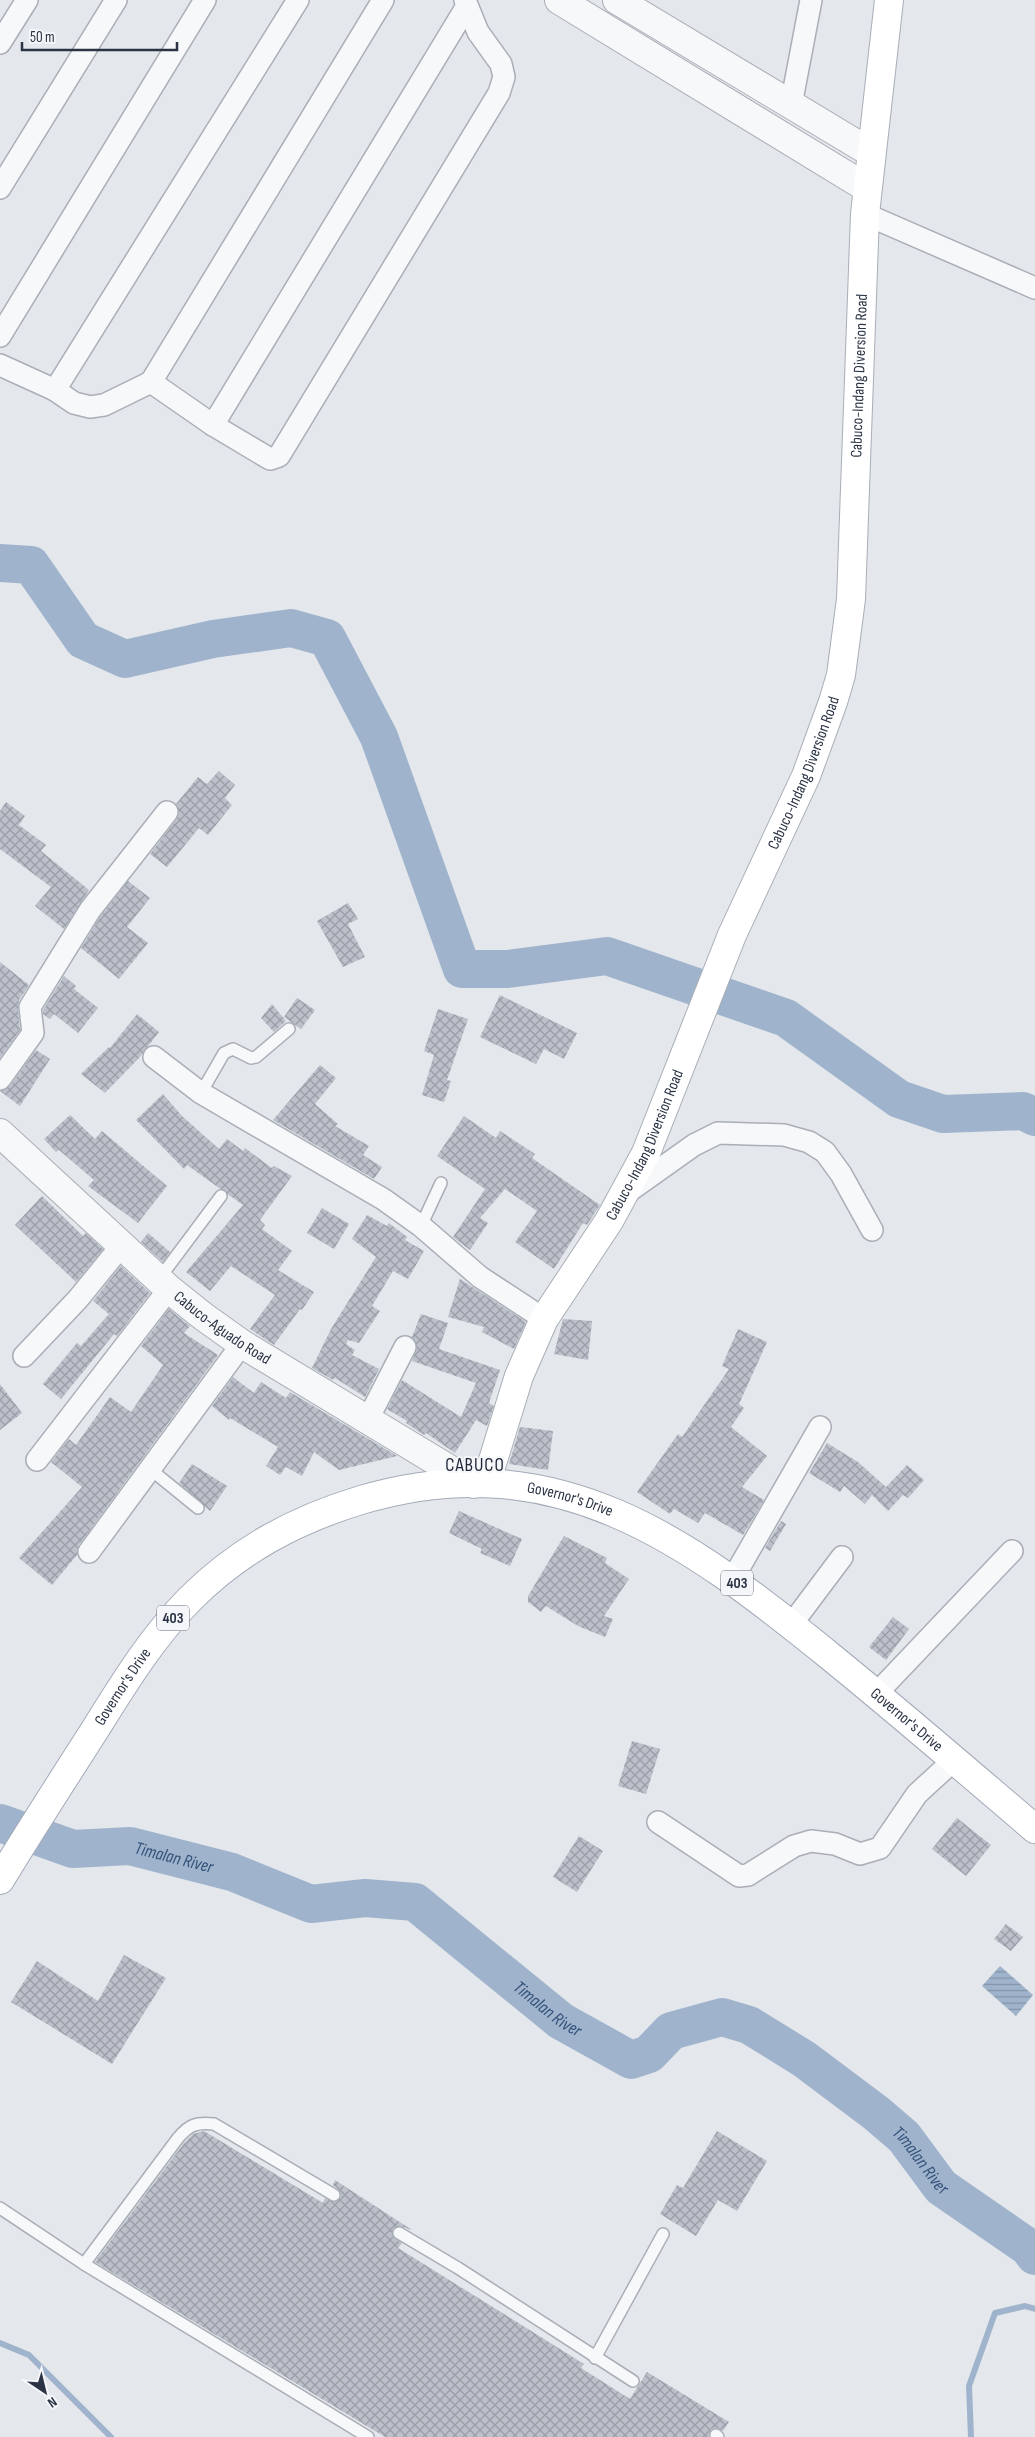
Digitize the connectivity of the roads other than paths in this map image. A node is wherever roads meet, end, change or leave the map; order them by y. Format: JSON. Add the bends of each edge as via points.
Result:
{"nodes":[{"id":1,"x":27,"y":0,"type":"edge"},
{"id":2,"x":116,"y":0,"type":"edge"},
{"id":3,"x":206,"y":0,"type":"edge"},
{"id":4,"x":298,"y":0,"type":"edge"},
{"id":5,"x":383,"y":0,"type":"edge"},
{"id":6,"x":559,"y":0,"type":"edge"},
{"id":7,"x":617,"y":0,"type":"edge"},
{"id":8,"x":889,"y":0,"type":"edge"},
{"id":9,"x":806,"y":2,"type":"edge"},
{"id":10,"x":466,"y":3,"type":"edge"},
{"id":11,"x":0,"y":43,"type":"edge"},
{"id":12,"x":791,"y":105,"type":"junction"},
{"id":13,"x":870,"y":152,"type":"junction"},
{"id":14,"x":0,"y":188,"type":"edge"},
{"id":15,"x":866,"y":201,"type":"junction"},
{"id":16,"x":1035,"y":288,"type":"edge"},
{"id":17,"x":0,"y":336,"type":"edge"},
{"id":18,"x":0,"y":365,"type":"edge"},
{"id":19,"x":151,"y":382,"type":"junction"},
{"id":20,"x":55,"y":390,"type":"junction"},
{"id":21,"x":213,"y":425,"type":"junction"},
{"id":22,"x":167,"y":812,"type":"dead end"},
{"id":23,"x":289,"y":1028,"type":"dead end"},
{"id":24,"x":154,"y":1057,"type":"dead end"},
{"id":25,"x":0,"y":1079,"type":"edge"},
{"id":26,"x":201,"y":1093,"type":"junction"},
{"id":27,"x":3,"y":1142,"type":"edge"},
{"id":28,"x":442,"y":1183,"type":"dead end"},
{"id":29,"x":625,"y":1194,"type":"junction"},
{"id":30,"x":221,"y":1196,"type":"dead end"},
{"id":31,"x":421,"y":1226,"type":"junction"},
{"id":32,"x":872,"y":1230,"type":"dead end"},
{"id":33,"x":122,"y":1245,"type":"junction"},
{"id":34,"x":164,"y":1284,"type":"junction"},
{"id":35,"x":544,"y":1319,"type":"junction"},
{"id":36,"x":242,"y":1344,"type":"junction"},
{"id":37,"x":405,"y":1346,"type":"dead end"},
{"id":38,"x":24,"y":1356,"type":"dead end"},
{"id":39,"x":367,"y":1421,"type":"junction"},
{"id":40,"x":820,"y":1427,"type":"dead end"},
{"id":41,"x":37,"y":1460,"type":"dead end"},
{"id":42,"x":150,"y":1469,"type":"junction"},
{"id":43,"x":480,"y":1484,"type":"junction"},
{"id":44,"x":198,"y":1508,"type":"dead end"},
{"id":45,"x":1012,"y":1551,"type":"dead end"},
{"id":46,"x":89,"y":1552,"type":"dead end"},
{"id":47,"x":842,"y":1557,"type":"dead end"},
{"id":48,"x":732,"y":1580,"type":"junction"},
{"id":49,"x":791,"y":1624,"type":"junction"},
{"id":50,"x":876,"y":1694,"type":"junction"},
{"id":51,"x":954,"y":1760,"type":"junction"},
{"id":52,"x":658,"y":1822,"type":"dead end"},
{"id":53,"x":1035,"y":1828,"type":"edge"},
{"id":54,"x":0,"y":1880,"type":"edge"},
{"id":55,"x":334,"y":2195,"type":"dead end"},
{"id":56,"x":0,"y":2208,"type":"edge"},
{"id":57,"x":399,"y":2233,"type":"dead end"},
{"id":58,"x":663,"y":2234,"type":"dead end"},
{"id":59,"x":84,"y":2264,"type":"junction"},
{"id":60,"x":595,"y":2358,"type":"junction"},
{"id":61,"x":633,"y":2381,"type":"dead end"},
{"id":62,"x":368,"y":2437,"type":"edge"}],
"edges":[{"from":1,"to":11,"type":"street"},
{"from":2,"to":14,"type":"street"},
{"from":3,"to":17,"type":"street"},
{"from":4,"to":20,"type":"street"},
{"from":5,"to":19,"type":"street"},
{"from":6,"to":15,"type":"street"},
{"from":7,"to":12,"type":"street"},
{"from":8,"to":13,"type":"main road","name":"Cabuco-Indang Diversion Road"},
{"from":9,"to":12,"type":"street"},
{"from":10,"to":21,"type":"street"},
{"from":10,"to":21,"type":"street","via":[[478,32],[501,64],[504,77],[499,93],[279,456],[270,459]]},
{"from":12,"to":13,"type":"street"},
{"from":13,"to":15,"type":"main road","name":"Cabuco-Indang Diversion Road"},
{"from":15,"to":16,"type":"street"},
{"from":15,"to":29,"type":"main road","name":"Cabuco-Indang Diversion Road","via":[[853,568],[845,653],[833,702],[806,776],[732,935],[659,1122]]},
{"from":18,"to":20,"type":"street"},
{"from":19,"to":20,"type":"street","via":[[104,405],[90,407],[74,403]]},
{"from":19,"to":21,"type":"street"},
{"from":22,"to":25,"type":"street","via":[[90,910],[30,1007],[33,1033]]},
{"from":23,"to":26,"type":"lane","via":[[256,1057],[251,1058],[233,1049],[224,1053]]},
{"from":24,"to":26,"type":"street"},
{"from":26,"to":31,"type":"street","via":[[383,1199]]},
{"from":27,"to":33,"type":"street","name":"Cabuco-Aguado Road"},
{"from":28,"to":31,"type":"lane"},
{"from":29,"to":32,"type":"street","via":[[694,1145],[718,1133],[784,1135],[809,1142],[825,1152]]},
{"from":29,"to":35,"type":"main road","name":"Cabuco-Indang Diversion Road"},
{"from":30,"to":34,"type":"lane"},
{"from":31,"to":35,"type":"street","via":[[480,1277]]},
{"from":33,"to":34,"type":"street","name":"Cabuco-Aguado Road"},
{"from":33,"to":38,"type":"street","via":[[78,1299]]},
{"from":34,"to":36,"type":"street","name":"Cabuco-Aguado Road"},
{"from":34,"to":41,"type":"street"},
{"from":35,"to":43,"type":"main road","name":"Cabuco-Indang Diversion Road","via":[[519,1376]]},
{"from":36,"to":39,"type":"street","name":"Cabuco-Aguado Road"},
{"from":36,"to":42,"type":"street"},
{"from":37,"to":39,"type":"street"},
{"from":39,"to":43,"type":"street","name":"Cabuco-Aguado Road"},
{"from":40,"to":48,"type":"street"},
{"from":42,"to":44,"type":"lane"},
{"from":42,"to":46,"type":"street"},
{"from":43,"to":48,"type":"main road","name":"Governor's Drive","number":"403","via":[[557,1494],[611,1510],[655,1530]]},
{"from":43,"to":54,"type":"main road","name":"Governor's Drive","number":"403","via":[[425,1487],[349,1503],[294,1524],[228,1565],[188,1602],[149,1648]]},
{"from":45,"to":50,"type":"street"},
{"from":47,"to":49,"type":"street"},
{"from":48,"to":49,"type":"main road","name":"Governor's Drive","number":"403"},
{"from":49,"to":50,"type":"main road","name":"Governor's Drive","number":"403"},
{"from":50,"to":51,"type":"main road","name":"Governor's Drive","number":"403"},
{"from":51,"to":52,"type":"street","via":[[917,1794],[880,1848],[860,1854],[835,1844],[811,1841],[794,1846],[748,1875],[739,1876]]},
{"from":51,"to":53,"type":"main road","name":"Governor's Drive","number":"403"},
{"from":55,"to":59,"type":"lane","via":[[214,2124],[199,2122],[186,2127]]},
{"from":56,"to":59,"type":"lane"},
{"from":57,"to":60,"type":"lane"},
{"from":58,"to":60,"type":"lane"},
{"from":59,"to":62,"type":"lane"},
{"from":60,"to":61,"type":"lane"}]}
